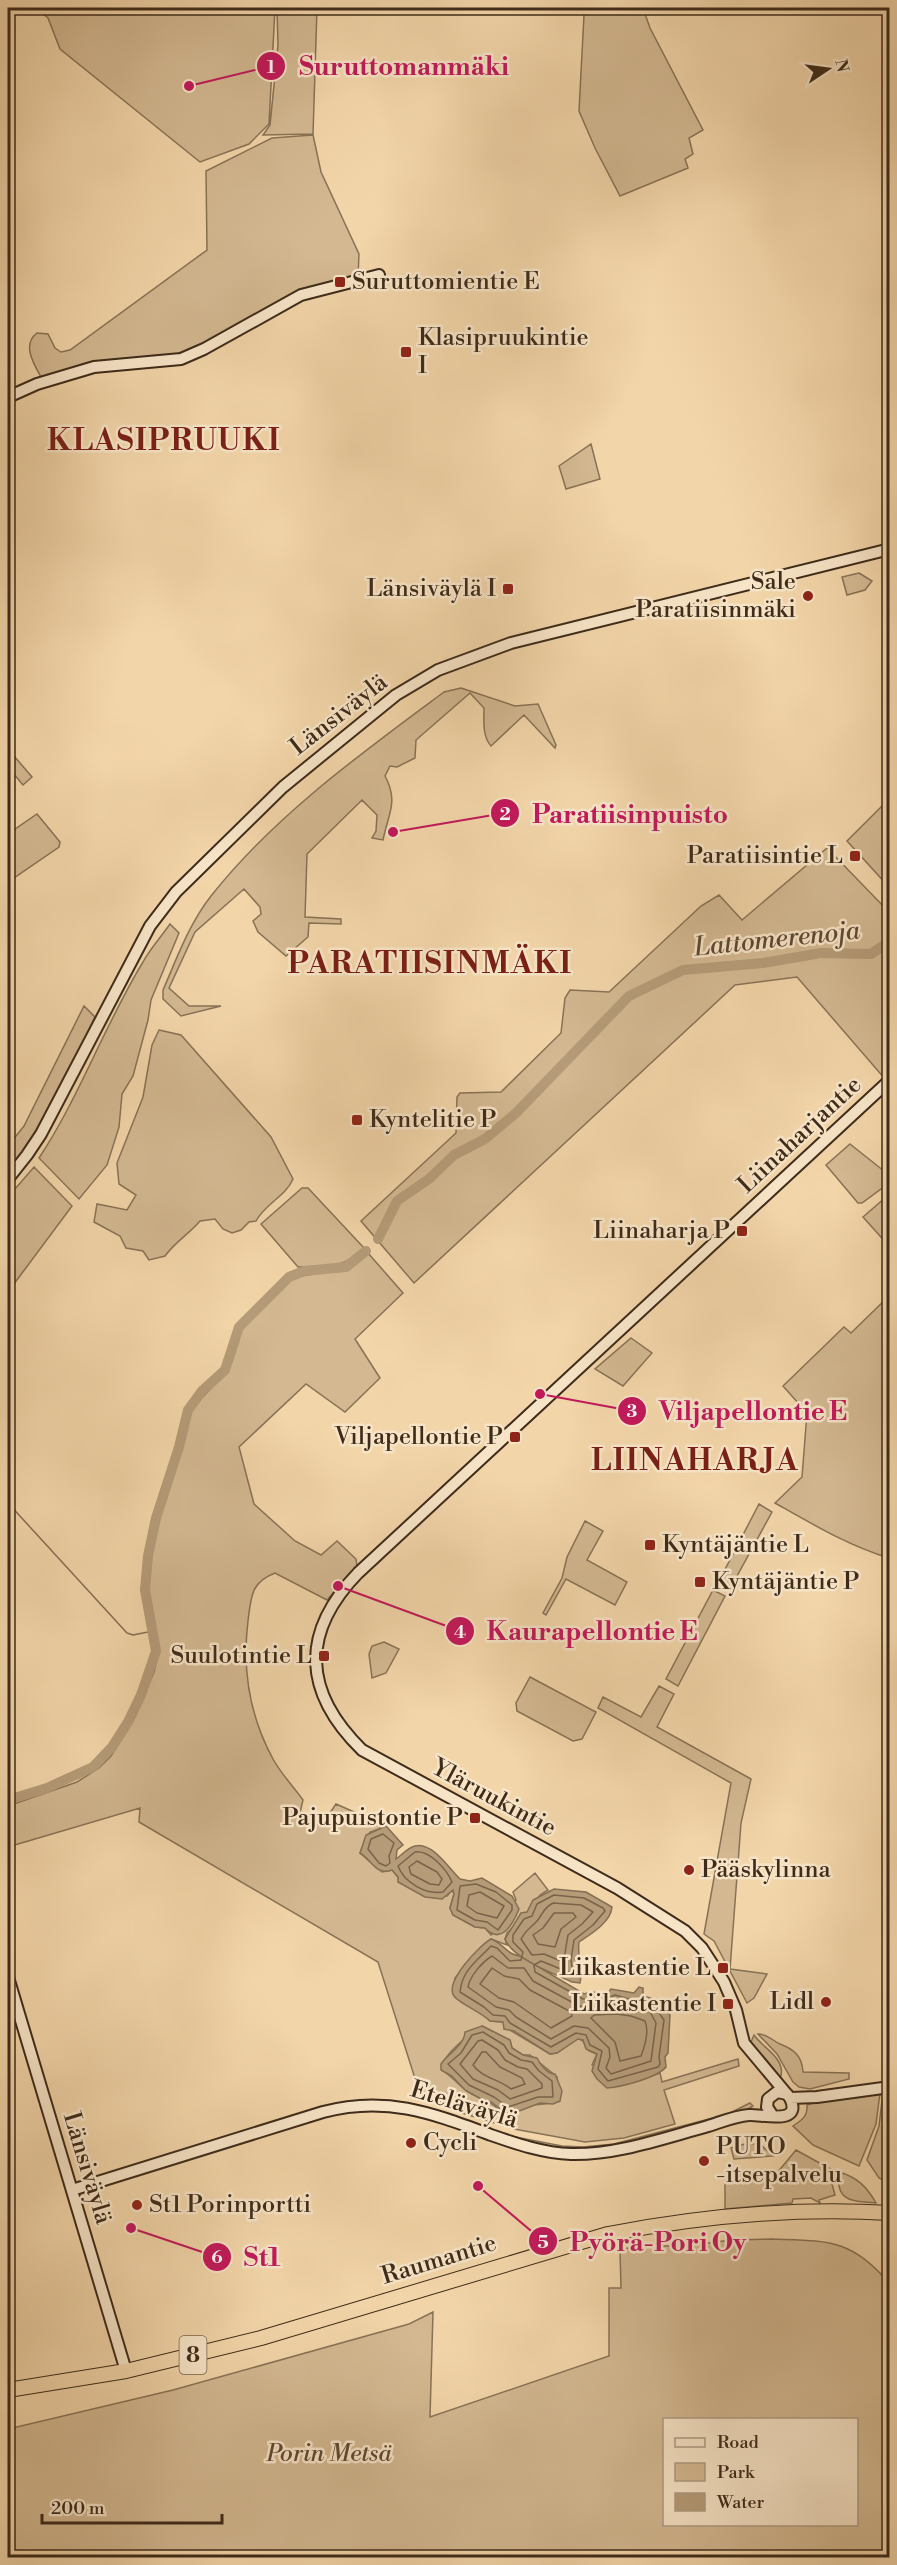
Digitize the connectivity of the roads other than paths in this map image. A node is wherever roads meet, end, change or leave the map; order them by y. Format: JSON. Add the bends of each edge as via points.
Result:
{"nodes":[{"id":1,"x":379,"y":275,"type":"dead end"},
{"id":2,"x":8,"y":397,"type":"edge"},
{"id":3,"x":890,"y":549,"type":"edge"},
{"id":4,"x":890,"y":1080,"type":"edge"},
{"id":5,"x":8,"y":1179,"type":"edge"},
{"id":6,"x":395,"y":1538,"type":"joint"},
{"id":7,"x":8,"y":1977,"type":"edge"},
{"id":8,"x":764,"y":2070,"type":"junction"},
{"id":9,"x":890,"y":2088,"type":"edge"},
{"id":10,"x":788,"y":2096,"type":"junction"},
{"id":11,"x":769,"y":2097,"type":"junction"},
{"id":12,"x":817,"y":2097,"type":"junction"},
{"id":13,"x":791,"y":2111,"type":"junction"},
{"id":14,"x":743,"y":2116,"type":"junction"},
{"id":15,"x":773,"y":2116,"type":"junction"},
{"id":16,"x":72,"y":2190,"type":"junction"},
{"id":17,"x":890,"y":2213,"type":"edge"},
{"id":18,"x":126,"y":2371,"type":"junction"},
{"id":19,"x":8,"y":2390,"type":"edge"}],
"edges":[{"from":1,"to":2,"type":"main road","via":[[302,295],[182,359],[94,367]]},
{"from":3,"to":5,"type":"main road","name":"Länsiväylä","via":[[511,643],[438,670],[384,704],[283,787],[176,892],[150,926],[40,1134]]},
{"from":4,"to":6,"type":"main road","name":"Liinaharjantie"},
{"from":6,"to":8,"type":"main road","name":"Yläruukintie","via":[[343,1588],[322,1622],[317,1670],[321,1692],[336,1722],[371,1756],[617,1888],[685,1931],[702,1948],[724,1982],[744,2043]]},
{"from":7,"to":16,"type":"main road","name":"Länsiväylä"},
{"from":8,"to":10,"type":"main road","name":"Yläruukintie"},
{"from":8,"to":11,"type":"main road","name":"Yläruukintie"},
{"from":9,"to":12,"type":"main road"},
{"from":10,"to":11,"type":"main road","via":[[777,2092]]},
{"from":10,"to":12,"type":"main road"},
{"from":10,"to":13,"type":"main road"},
{"from":11,"to":14,"type":"main road","name":"Eteläväylä"},
{"from":11,"to":15,"type":"main road","via":[[767,2108]]},
{"from":12,"to":13,"type":"main road"},
{"from":13,"to":15,"type":"main road","via":[[782,2118]]},
{"from":14,"to":15,"type":"main road","name":"Eteläväylä"},
{"from":14,"to":16,"type":"main road","name":"Eteläväylä","via":[[622,2148],[570,2154],[514,2143],[418,2110],[361,2104],[323,2112]]},
{"from":16,"to":18,"type":"main road","name":"Länsiväylä"},
{"from":17,"to":18,"type":"highway","name":"Raumantie","number":"8","via":[[745,2213],[608,2234],[261,2338]]},
{"from":18,"to":19,"type":"highway","name":"Raumantie","number":"8"}]}
